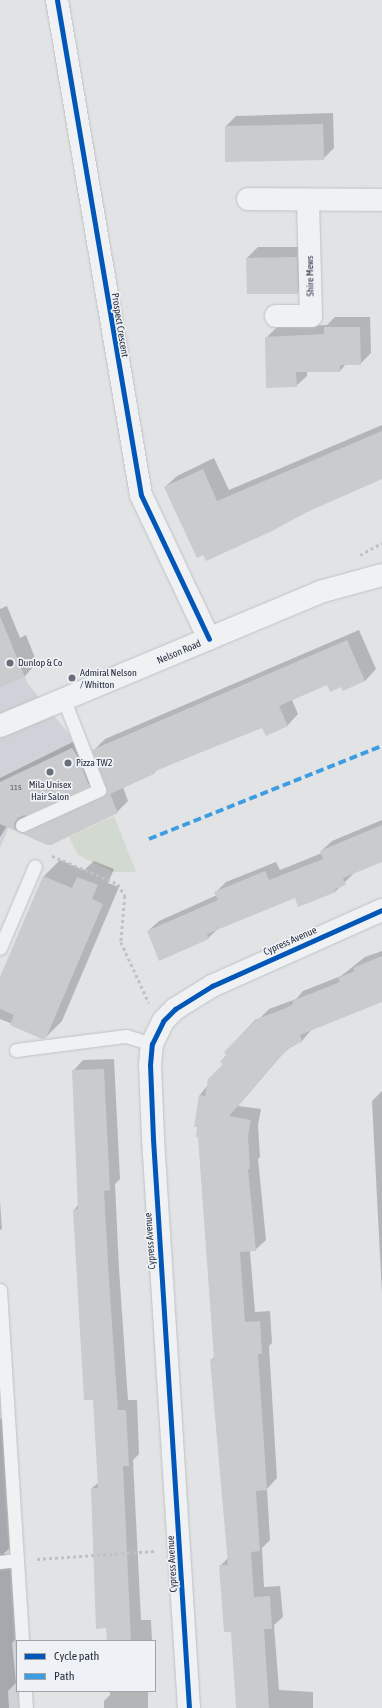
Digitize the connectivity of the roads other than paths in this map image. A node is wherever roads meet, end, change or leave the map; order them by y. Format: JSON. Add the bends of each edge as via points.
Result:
{"nodes":[{"id":1,"x":57,"y":0,"type":"edge"},
{"id":2,"x":248,"y":199,"type":"dead end"},
{"id":3,"x":382,"y":200,"type":"edge"},
{"id":4,"x":308,"y":201,"type":"junction"},
{"id":5,"x":276,"y":316,"type":"dead end"},
{"id":6,"x":382,"y":575,"type":"edge"},
{"id":7,"x":209,"y":639,"type":"junction"},
{"id":8,"x":64,"y":700,"type":"junction"},
{"id":9,"x":0,"y":726,"type":"edge"},
{"id":10,"x":22,"y":825,"type":"dead end"},
{"id":11,"x":35,"y":866,"type":"dead end"},
{"id":12,"x":382,"y":910,"type":"edge"},
{"id":13,"x":0,"y":948,"type":"edge"},
{"id":14,"x":152,"y":1044,"type":"junction"},
{"id":15,"x":16,"y":1050,"type":"dead end"},
{"id":16,"x":0,"y":1290,"type":"edge"},
{"id":17,"x":16,"y":1560,"type":"junction"},
{"id":18,"x":0,"y":1562,"type":"edge"},
{"id":19,"x":22,"y":1640,"type":"edge"},
{"id":20,"x":25,"y":1692,"type":"edge"},
{"id":21,"x":26,"y":1708,"type":"edge"},
{"id":22,"x":189,"y":1708,"type":"edge"}],
"edges":[{"from":1,"to":7,"type":"street","name":"Prospect Crescent","via":[[141,495]]},
{"from":2,"to":4,"type":"street"},
{"from":3,"to":4,"type":"street"},
{"from":4,"to":5,"type":"street","name":"Shire Mews","via":[[311,316]]},
{"from":6,"to":7,"type":"street","name":"Nelson Road","via":[[320,592]]},
{"from":7,"to":8,"type":"street","name":"Nelson Road"},
{"from":8,"to":9,"type":"street","name":"Nelson Road"},
{"from":8,"to":10,"type":"lane","via":[[99,790]]},
{"from":11,"to":13,"type":"lane"},
{"from":12,"to":14,"type":"street","name":"Cypress Avenue","via":[[212,986],[175,1009],[164,1021]]},
{"from":14,"to":15,"type":"lane","via":[[126,1036]]},
{"from":14,"to":22,"type":"street","name":"Cypress Avenue","via":[[150,1065],[153,1139]]},
{"from":16,"to":17,"type":"lane"},
{"from":17,"to":18,"type":"lane"},
{"from":17,"to":19,"type":"lane"},
{"from":20,"to":21,"type":"lane"}]}
